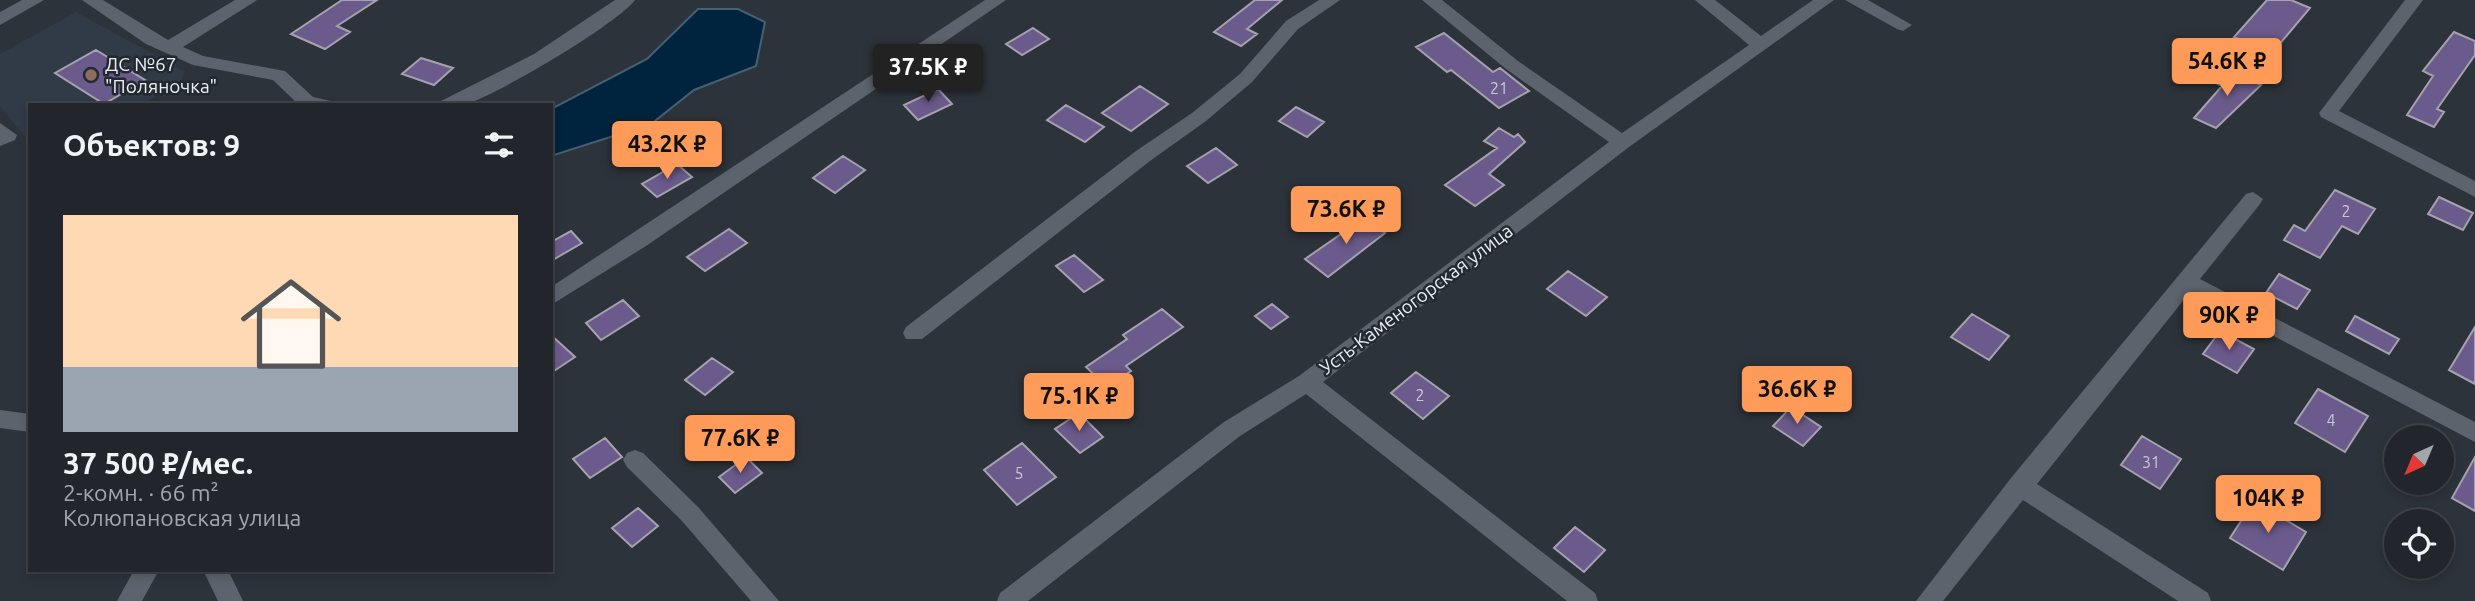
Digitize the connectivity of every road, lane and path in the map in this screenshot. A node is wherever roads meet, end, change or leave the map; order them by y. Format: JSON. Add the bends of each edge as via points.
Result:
{"nodes":[{"id":1,"x":35,"y":0,"type":"edge"},
{"id":2,"x":123,"y":0,"type":"edge"},
{"id":3,"x":248,"y":0,"type":"edge"},
{"id":4,"x":626,"y":0,"type":"edge"},
{"id":5,"x":997,"y":0,"type":"edge"},
{"id":6,"x":1331,"y":0,"type":"edge"},
{"id":7,"x":1431,"y":0,"type":"edge"},
{"id":8,"x":1704,"y":0,"type":"edge"},
{"id":9,"x":1825,"y":0,"type":"edge"},
{"id":10,"x":1854,"y":0,"type":"edge"},
{"id":11,"x":2414,"y":0,"type":"edge"},
{"id":12,"x":98,"y":4,"type":"edge"},
{"id":13,"x":0,"y":19,"type":"edge"},
{"id":14,"x":1903,"y":25,"type":"dead end"},
{"id":15,"x":1761,"y":45,"type":"junction"},
{"id":16,"x":169,"y":47,"type":"junction"},
{"id":17,"x":313,"y":103,"type":"edge"},
{"id":18,"x":452,"y":103,"type":"edge"},
{"id":19,"x":0,"y":129,"type":"edge"},
{"id":20,"x":0,"y":139,"type":"edge"},
{"id":21,"x":1622,"y":142,"type":"junction"},
{"id":22,"x":2475,"y":190,"type":"edge"},
{"id":23,"x":2253,"y":199,"type":"dead end"},
{"id":24,"x":2188,"y":282,"type":"junction"},
{"id":25,"x":553,"y":296,"type":"edge"},
{"id":26,"x":914,"y":333,"type":"dead end"},
{"id":27,"x":1307,"y":382,"type":"junction"},
{"id":28,"x":0,"y":419,"type":"edge"},
{"id":29,"x":28,"y":423,"type":"edge"},
{"id":30,"x":2475,"y":433,"type":"edge"},
{"id":31,"x":635,"y":460,"type":"dead end"},
{"id":32,"x":2019,"y":485,"type":"junction"},
{"id":33,"x":146,"y":572,"type":"edge"},
{"id":34,"x":216,"y":572,"type":"edge"},
{"id":35,"x":129,"y":601,"type":"edge"},
{"id":36,"x":231,"y":601,"type":"edge"},
{"id":37,"x":767,"y":601,"type":"edge"},
{"id":38,"x":1009,"y":601,"type":"edge"},
{"id":39,"x":1586,"y":601,"type":"edge"},
{"id":40,"x":1928,"y":601,"type":"edge"},
{"id":41,"x":2199,"y":601,"type":"edge"}],
"edges":[{"from":1,"to":13,"type":"street"},
{"from":2,"to":12,"type":"street"},
{"from":3,"to":16,"type":"street"},
{"from":4,"to":18,"type":"street","via":[[506,79]]},
{"from":5,"to":25,"type":"street"},
{"from":6,"to":26,"type":"street","via":[[1292,25],[1246,78],[1199,117]]},
{"from":7,"to":21,"type":"street","via":[[1512,65]]},
{"from":8,"to":15,"type":"street"},
{"from":9,"to":15,"type":"street","name":"Усть-Каменогорская улица"},
{"from":10,"to":14,"type":"street"},
{"from":11,"to":22,"type":"street","via":[[2328,113]]},
{"from":12,"to":16,"type":"street"},
{"from":15,"to":21,"type":"street","name":"Усть-Каменогорская улица"},
{"from":16,"to":17,"type":"street","via":[[199,61],[279,75]]},
{"from":19,"to":20,"type":"street","via":[[8,135]]},
{"from":21,"to":27,"type":"street","name":"Усть-Каменогорская улица"},
{"from":23,"to":24,"type":"street"},
{"from":24,"to":30,"type":"street"},
{"from":24,"to":32,"type":"street"},
{"from":27,"to":38,"type":"street","name":"Усть-Каменогорская улица","via":[[1232,429]]},
{"from":27,"to":39,"type":"street"},
{"from":28,"to":29,"type":"street"},
{"from":31,"to":37,"type":"street","via":[[690,513]]},
{"from":32,"to":40,"type":"street"},
{"from":32,"to":41,"type":"street"},
{"from":33,"to":35,"type":"street"},
{"from":34,"to":36,"type":"street"}]}
